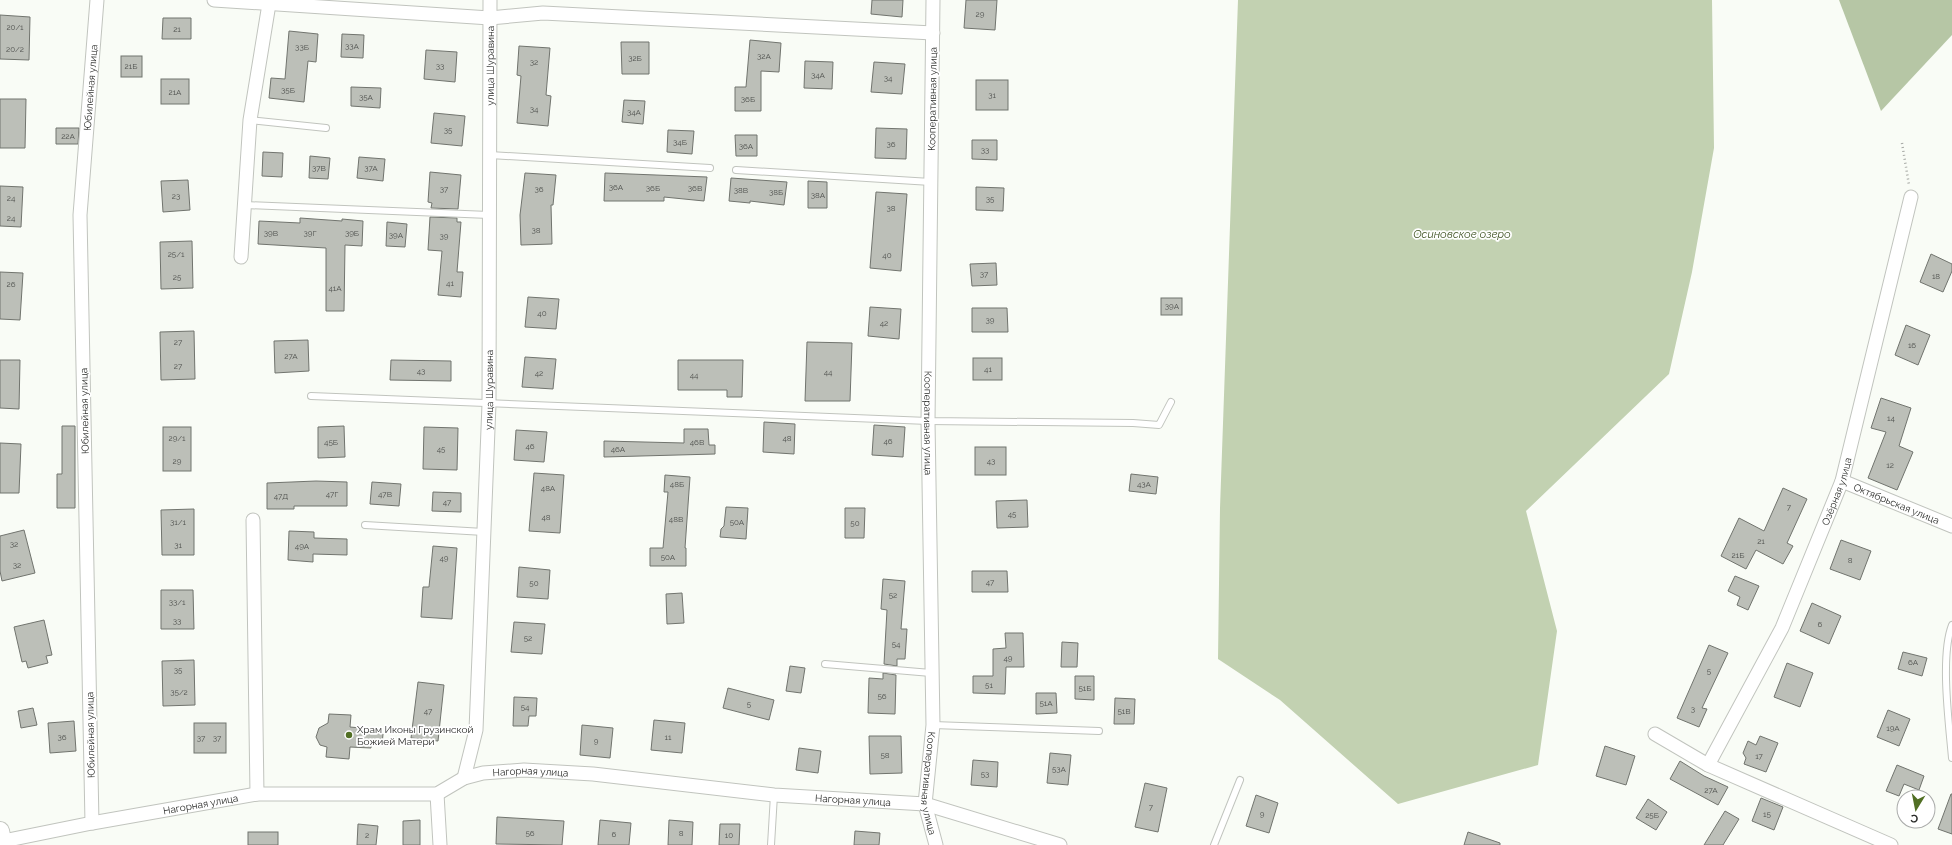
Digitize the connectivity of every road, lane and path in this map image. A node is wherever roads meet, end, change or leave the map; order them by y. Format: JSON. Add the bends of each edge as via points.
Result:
{"nodes":[{"id":1,"x":97,"y":0,"type":"edge"},
{"id":2,"x":214,"y":0,"type":"edge"},
{"id":3,"x":490,"y":0,"type":"edge"},
{"id":4,"x":933,"y":0,"type":"edge"},
{"id":5,"x":269,"y":4,"type":"junction"},
{"id":6,"x":490,"y":18,"type":"junction"},
{"id":7,"x":933,"y":33,"type":"junction"},
{"id":8,"x":250,"y":120,"type":"junction"},
{"id":9,"x":326,"y":128,"type":"dead end"},
{"id":10,"x":1902,"y":143,"type":"dead end"},
{"id":11,"x":490,"y":155,"type":"junction"},
{"id":12,"x":710,"y":168,"type":"dead end"},
{"id":13,"x":736,"y":170,"type":"dead end"},
{"id":14,"x":931,"y":182,"type":"junction"},
{"id":15,"x":1911,"y":197,"type":"joint"},
{"id":16,"x":245,"y":205,"type":"junction"},
{"id":17,"x":489,"y":215,"type":"junction"},
{"id":18,"x":241,"y":257,"type":"dead end"},
{"id":19,"x":311,"y":396,"type":"dead end"},
{"id":20,"x":1171,"y":402,"type":"dead end"},
{"id":21,"x":489,"y":404,"type":"junction"},
{"id":22,"x":928,"y":421,"type":"junction"},
{"id":23,"x":1842,"y":481,"type":"junction"},
{"id":24,"x":253,"y":520,"type":"dead end"},
{"id":25,"x":365,"y":525,"type":"dead end"},
{"id":26,"x":1952,"y":526,"type":"edge"},
{"id":27,"x":484,"y":532,"type":"junction"},
{"id":28,"x":1952,"y":625,"type":"edge"},
{"id":29,"x":825,"y":664,"type":"dead end"},
{"id":30,"x":932,"y":673,"type":"junction"},
{"id":31,"x":933,"y":726,"type":"junction"},
{"id":32,"x":1099,"y":731,"type":"dead end"},
{"id":33,"x":1655,"y":734,"type":"dead end"},
{"id":34,"x":1952,"y":758,"type":"edge"},
{"id":35,"x":1708,"y":766,"type":"junction"},
{"id":36,"x":464,"y":778,"type":"junction"},
{"id":37,"x":1240,"y":780,"type":"dead end"},
{"id":38,"x":257,"y":794,"type":"junction"},
{"id":39,"x":437,"y":794,"type":"junction"},
{"id":40,"x":774,"y":795,"type":"junction"},
{"id":41,"x":925,"y":804,"type":"junction"},
{"id":42,"x":92,"y":823,"type":"junction"},
{"id":43,"x":2,"y":839,"type":"edge"},
{"id":44,"x":440,"y":845,"type":"edge"},
{"id":45,"x":771,"y":845,"type":"edge"},
{"id":46,"x":936,"y":845,"type":"edge"},
{"id":47,"x":1060,"y":845,"type":"edge"},
{"id":48,"x":1214,"y":845,"type":"edge"},
{"id":49,"x":1891,"y":845,"type":"edge"}],
"edges":[{"from":1,"to":42,"type":"street","name":"Юбилейная улица","via":[[80,215]]},
{"from":2,"to":5,"type":"street"},
{"from":3,"to":6,"type":"street","name":"улица Шуравина"},
{"from":4,"to":7,"type":"street","name":"Кооперативная улица"},
{"from":5,"to":6,"type":"street"},
{"from":5,"to":8,"type":"street"},
{"from":6,"to":7,"type":"street","via":[[543,12]]},
{"from":6,"to":11,"type":"street","name":"улица Шуравина"},
{"from":7,"to":14,"type":"street","name":"Кооперативная улица"},
{"from":8,"to":9,"type":"lane"},
{"from":8,"to":16,"type":"street"},
{"from":10,"to":15,"type":"path"},
{"from":11,"to":12,"type":"lane"},
{"from":11,"to":17,"type":"street","name":"улица Шуравина"},
{"from":13,"to":14,"type":"lane"},
{"from":14,"to":22,"type":"street","name":"Кооперативная улица"},
{"from":15,"to":23,"type":"street","name":"Озёрная улица"},
{"from":16,"to":17,"type":"lane"},
{"from":16,"to":18,"type":"street"},
{"from":17,"to":21,"type":"street","name":"улица Шуравина"},
{"from":19,"to":21,"type":"lane"},
{"from":20,"to":22,"type":"lane","via":[[1159,425]]},
{"from":21,"to":22,"type":"lane"},
{"from":21,"to":27,"type":"street","name":"улица Шуравина"},
{"from":22,"to":30,"type":"street","name":"Кооперативная улица"},
{"from":23,"to":26,"type":"street","name":"Октябрьская улица"},
{"from":23,"to":35,"type":"street","name":"Озёрная улица","via":[[1782,628]]},
{"from":24,"to":38,"type":"street"},
{"from":25,"to":27,"type":"lane"},
{"from":27,"to":36,"type":"street","name":"улица Шуравина","via":[[476,730]]},
{"from":28,"to":34,"type":"lane","via":[[1947,649],[1947,677]]},
{"from":29,"to":30,"type":"lane"},
{"from":30,"to":31,"type":"street","name":"Кооперативная улица"},
{"from":31,"to":32,"type":"lane"},
{"from":31,"to":41,"type":"street","name":"Кооперативная улица"},
{"from":33,"to":35,"type":"street"},
{"from":35,"to":49,"type":"street"},
{"from":36,"to":39,"type":"street","name":"Нагорная улица"},
{"from":36,"to":40,"type":"street","name":"Нагорная улица","via":[[524,770],[585,773]]},
{"from":37,"to":48,"type":"lane"},
{"from":38,"to":39,"type":"street","name":"Нагорная улица"},
{"from":38,"to":42,"type":"street","name":"Нагорная улица"},
{"from":39,"to":44,"type":"street"},
{"from":40,"to":41,"type":"street","name":"Нагорная улица"},
{"from":40,"to":45,"type":"lane"},
{"from":41,"to":46,"type":"street","name":"Кооперативная улица"},
{"from":41,"to":47,"type":"street","name":"Нагорная улица"},
{"from":42,"to":43,"type":"street","name":"Нагорная улица"}]}
